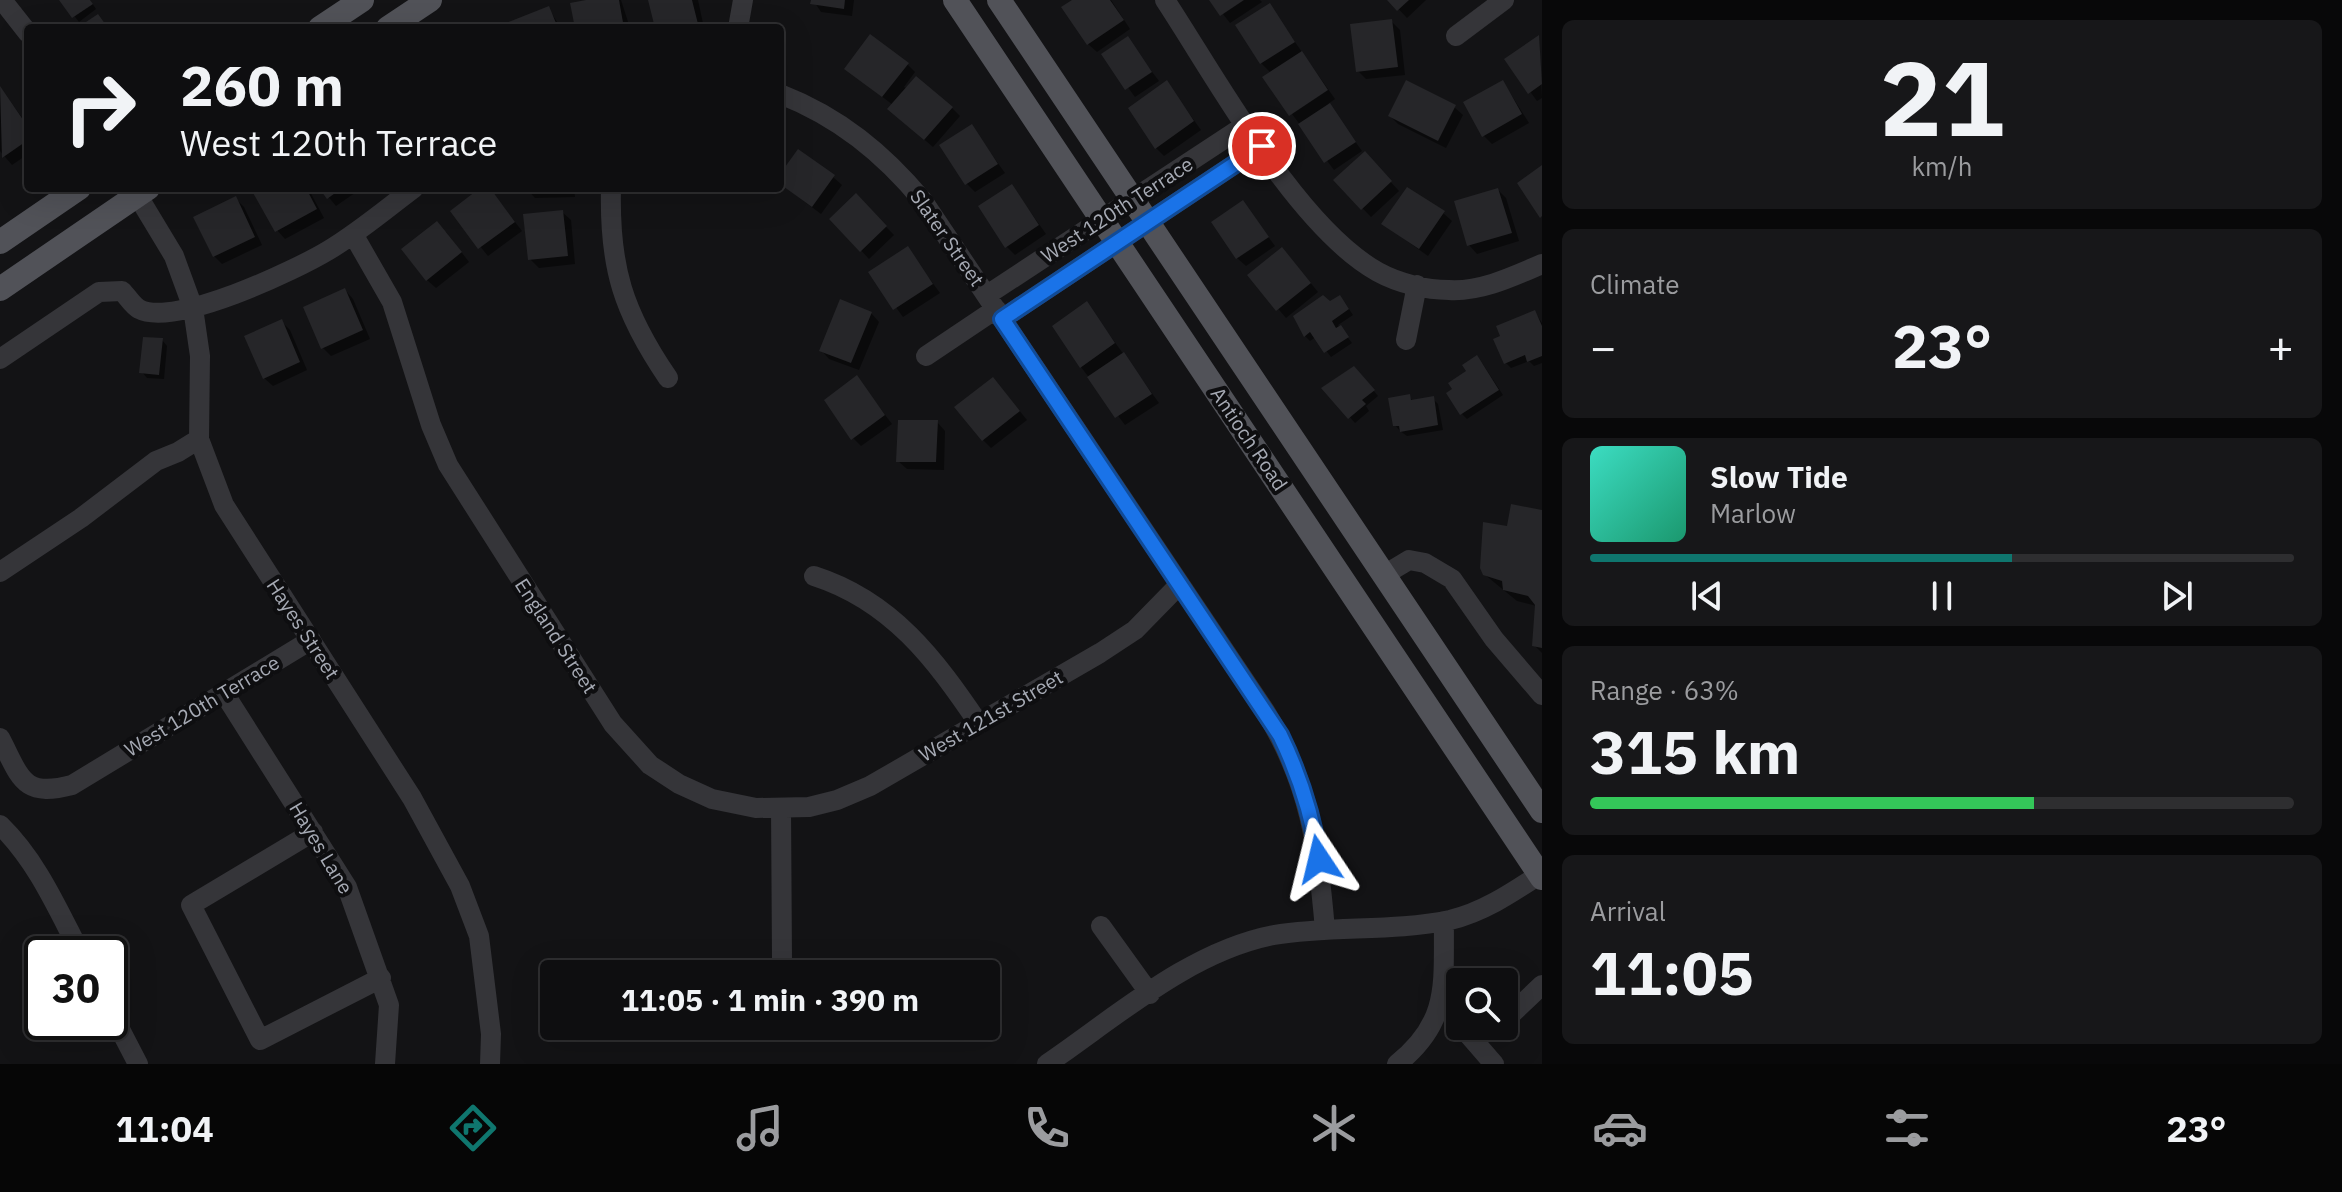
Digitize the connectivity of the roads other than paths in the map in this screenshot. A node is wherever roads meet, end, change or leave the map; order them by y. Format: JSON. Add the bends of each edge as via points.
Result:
{"nodes":[{"id":1,"x":2,"y":0,"type":"edge"},
{"id":2,"x":362,"y":0,"type":"edge"},
{"id":3,"x":430,"y":0,"type":"edge"},
{"id":4,"x":743,"y":0,"type":"edge"},
{"id":5,"x":955,"y":0,"type":"edge"},
{"id":6,"x":999,"y":0,"type":"edge"},
{"id":7,"x":1165,"y":0,"type":"edge"},
{"id":8,"x":1504,"y":0,"type":"edge"},
{"id":9,"x":326,"y":24,"type":"edge"},
{"id":10,"x":394,"y":24,"type":"edge"},
{"id":11,"x":739,"y":24,"type":"edge"},
{"id":12,"x":24,"y":28,"type":"edge"},
{"id":13,"x":1456,"y":36,"type":"dead end"},
{"id":14,"x":784,"y":96,"type":"edge"},
{"id":15,"x":1247,"y":124,"type":"junction"},
{"id":16,"x":1262,"y":146,"type":"junction"},
{"id":17,"x":73,"y":192,"type":"edge"},
{"id":18,"x":136,"y":192,"type":"edge"},
{"id":19,"x":140,"y":192,"type":"edge"},
{"id":20,"x":409,"y":192,"type":"edge"},
{"id":21,"x":611,"y":192,"type":"edge"},
{"id":22,"x":1132,"y":199,"type":"junction"},
{"id":23,"x":1102,"y":219,"type":"junction"},
{"id":24,"x":1147,"y":222,"type":"junction"},
{"id":25,"x":353,"y":234,"type":"junction"},
{"id":26,"x":0,"y":242,"type":"edge"},
{"id":27,"x":1117,"y":242,"type":"junction"},
{"id":28,"x":1542,"y":264,"type":"edge"},
{"id":29,"x":1417,"y":285,"type":"junction"},
{"id":30,"x":0,"y":289,"type":"edge"},
{"id":31,"x":193,"y":308,"type":"junction"},
{"id":32,"x":995,"y":308,"type":"junction"},
{"id":33,"x":1406,"y":340,"type":"dead end"},
{"id":34,"x":926,"y":356,"type":"dead end"},
{"id":35,"x":0,"y":359,"type":"edge"},
{"id":36,"x":668,"y":378,"type":"dead end"},
{"id":37,"x":199,"y":439,"type":"junction"},
{"id":38,"x":0,"y":572,"type":"edge"},
{"id":39,"x":1384,"y":575,"type":"junction"},
{"id":40,"x":814,"y":576,"type":"dead end"},
{"id":41,"x":1180,"y":584,"type":"junction"},
{"id":42,"x":311,"y":640,"type":"junction"},
{"id":43,"x":224,"y":693,"type":"junction"},
{"id":44,"x":1542,"y":695,"type":"edge"},
{"id":45,"x":979,"y":724,"type":"junction"},
{"id":46,"x":0,"y":738,"type":"edge"},
{"id":47,"x":781,"y":808,"type":"junction"},
{"id":48,"x":1542,"y":811,"type":"edge"},
{"id":49,"x":0,"y":825,"type":"edge"},
{"id":50,"x":313,"y":832,"type":"junction"},
{"id":51,"x":1541,"y":876,"type":"edge"},
{"id":52,"x":1444,"y":921,"type":"junction"},
{"id":53,"x":1101,"y":926,"type":"dead end"},
{"id":54,"x":1325,"y":930,"type":"junction"},
{"id":55,"x":72,"y":936,"type":"edge"},
{"id":56,"x":782,"y":960,"type":"dead end"},
{"id":57,"x":381,"y":978,"type":"junction"},
{"id":58,"x":1542,"y":985,"type":"edge"},
{"id":59,"x":1150,"y":994,"type":"junction"},
{"id":60,"x":1443,"y":999,"type":"junction"},
{"id":61,"x":1446,"y":1003,"type":"edge"},
{"id":62,"x":1518,"y":1008,"type":"edge"},
{"id":63,"x":126,"y":1040,"type":"edge"},
{"id":64,"x":1474,"y":1040,"type":"edge"},
{"id":65,"x":1480,"y":1040,"type":"edge"},
{"id":66,"x":1476,"y":1043,"type":"junction"},
{"id":67,"x":138,"y":1064,"type":"edge"},
{"id":68,"x":385,"y":1064,"type":"edge"},
{"id":69,"x":490,"y":1064,"type":"edge"},
{"id":70,"x":1047,"y":1064,"type":"edge"},
{"id":71,"x":1397,"y":1064,"type":"edge"},
{"id":72,"x":1494,"y":1064,"type":"edge"}],
"edges":[{"from":1,"to":12,"type":"street"},
{"from":2,"to":9,"type":"main road"},
{"from":3,"to":10,"type":"main road"},
{"from":4,"to":11,"type":"street"},
{"from":5,"to":23,"type":"main road","name":"Antioch Road"},
{"from":6,"to":22,"type":"main road","name":"Antioch Road"},
{"from":7,"to":15,"type":"street"},
{"from":8,"to":13,"type":"street"},
{"from":14,"to":32,"type":"street","name":"Slater Street","via":[[837,121],[883,156],[923,201]]},
{"from":15,"to":16,"type":"street"},
{"from":15,"to":22,"type":"street","name":"West 120th Terrace"},
{"from":16,"to":24,"type":"street","name":"West 120th Terrace"},
{"from":16,"to":29,"type":"street","via":[[1330,234],[1376,271]]},
{"from":17,"to":26,"type":"main road"},
{"from":18,"to":30,"type":"main road"},
{"from":19,"to":31,"type":"street","name":"Hayes Street","via":[[174,256]]},
{"from":20,"to":25,"type":"street"},
{"from":21,"to":36,"type":"street","via":[[611,241],[623,298]]},
{"from":22,"to":23,"type":"street","name":"West 120th Terrace"},
{"from":22,"to":24,"type":"main road","name":"Antioch Road"},
{"from":23,"to":27,"type":"main road","name":"Antioch Road"},
{"from":23,"to":32,"type":"street","name":"West 120th Terrace"},
{"from":24,"to":27,"type":"street","name":"West 120th Terrace"},
{"from":24,"to":39,"type":"main road","name":"Antioch Road"},
{"from":25,"to":31,"type":"street","via":[[305,264]]},
{"from":25,"to":47,"type":"street","name":"England Street","via":[[392,302],[448,465],[613,724],[650,765],[687,788],[729,804]]},
{"from":27,"to":32,"type":"street","name":"West 120th Terrace"},
{"from":27,"to":51,"type":"main road","name":"Antioch Road"},
{"from":28,"to":29,"type":"street","via":[[1479,287],[1449,291]]},
{"from":29,"to":33,"type":"street"},
{"from":31,"to":35,"type":"street","via":[[158,313],[139,309],[122,291],[99,292]]},
{"from":31,"to":37,"type":"street","name":"Hayes Street","via":[[200,356]]},
{"from":32,"to":34,"type":"street","name":"West 120th Terrace"},
{"from":32,"to":41,"type":"street","name":"Slater Street"},
{"from":37,"to":38,"type":"street","via":[[156,461]]},
{"from":37,"to":42,"type":"street","name":"Hayes Street","via":[[224,505]]},
{"from":39,"to":44,"type":"street","via":[[1409,560],[1452,579]]},
{"from":39,"to":48,"type":"main road","name":"Antioch Road"},
{"from":40,"to":45,"type":"street","via":[[862,596],[900,623]]},
{"from":41,"to":45,"type":"street","name":"West 121st Street","via":[[1135,630]]},
{"from":41,"to":54,"type":"street","name":"Slater Street","via":[[1265,711],[1299,774],[1312,815]]},
{"from":42,"to":43,"type":"street","name":"West 120th Terrace"},
{"from":42,"to":69,"type":"street","name":"Hayes Street","via":[[412,798],[460,886],[479,936]]},
{"from":43,"to":46,"type":"street","name":"West 120th Terrace","via":[[72,785],[48,791],[34,790],[23,781]]},
{"from":43,"to":50,"type":"street","name":"Hayes Lane"},
{"from":45,"to":47,"type":"street","name":"West 121st Street","via":[[870,786],[809,807]]},
{"from":47,"to":56,"type":"street"},
{"from":49,"to":55,"type":"street","via":[[22,846]]},
{"from":50,"to":57,"type":"street","name":"Hayes Lane","via":[[347,887]]},
{"from":50,"to":57,"type":"street","via":[[191,905],[260,1040]]},
{"from":51,"to":52,"type":"street","via":[[1502,900]]},
{"from":52,"to":54,"type":"street"},
{"from":52,"to":60,"type":"street"},
{"from":53,"to":59,"type":"street"},
{"from":54,"to":59,"type":"street","via":[[1272,936],[1217,954]]},
{"from":57,"to":68,"type":"street","name":"Hayes Lane","via":[[389,1005]]},
{"from":58,"to":62,"type":"street"},
{"from":59,"to":70,"type":"street"},
{"from":60,"to":61,"type":"street"},
{"from":60,"to":71,"type":"street","via":[[1430,1029]]},
{"from":63,"to":67,"type":"street"},
{"from":64,"to":66,"type":"street"},
{"from":65,"to":66,"type":"street"},
{"from":66,"to":72,"type":"street"}]}
